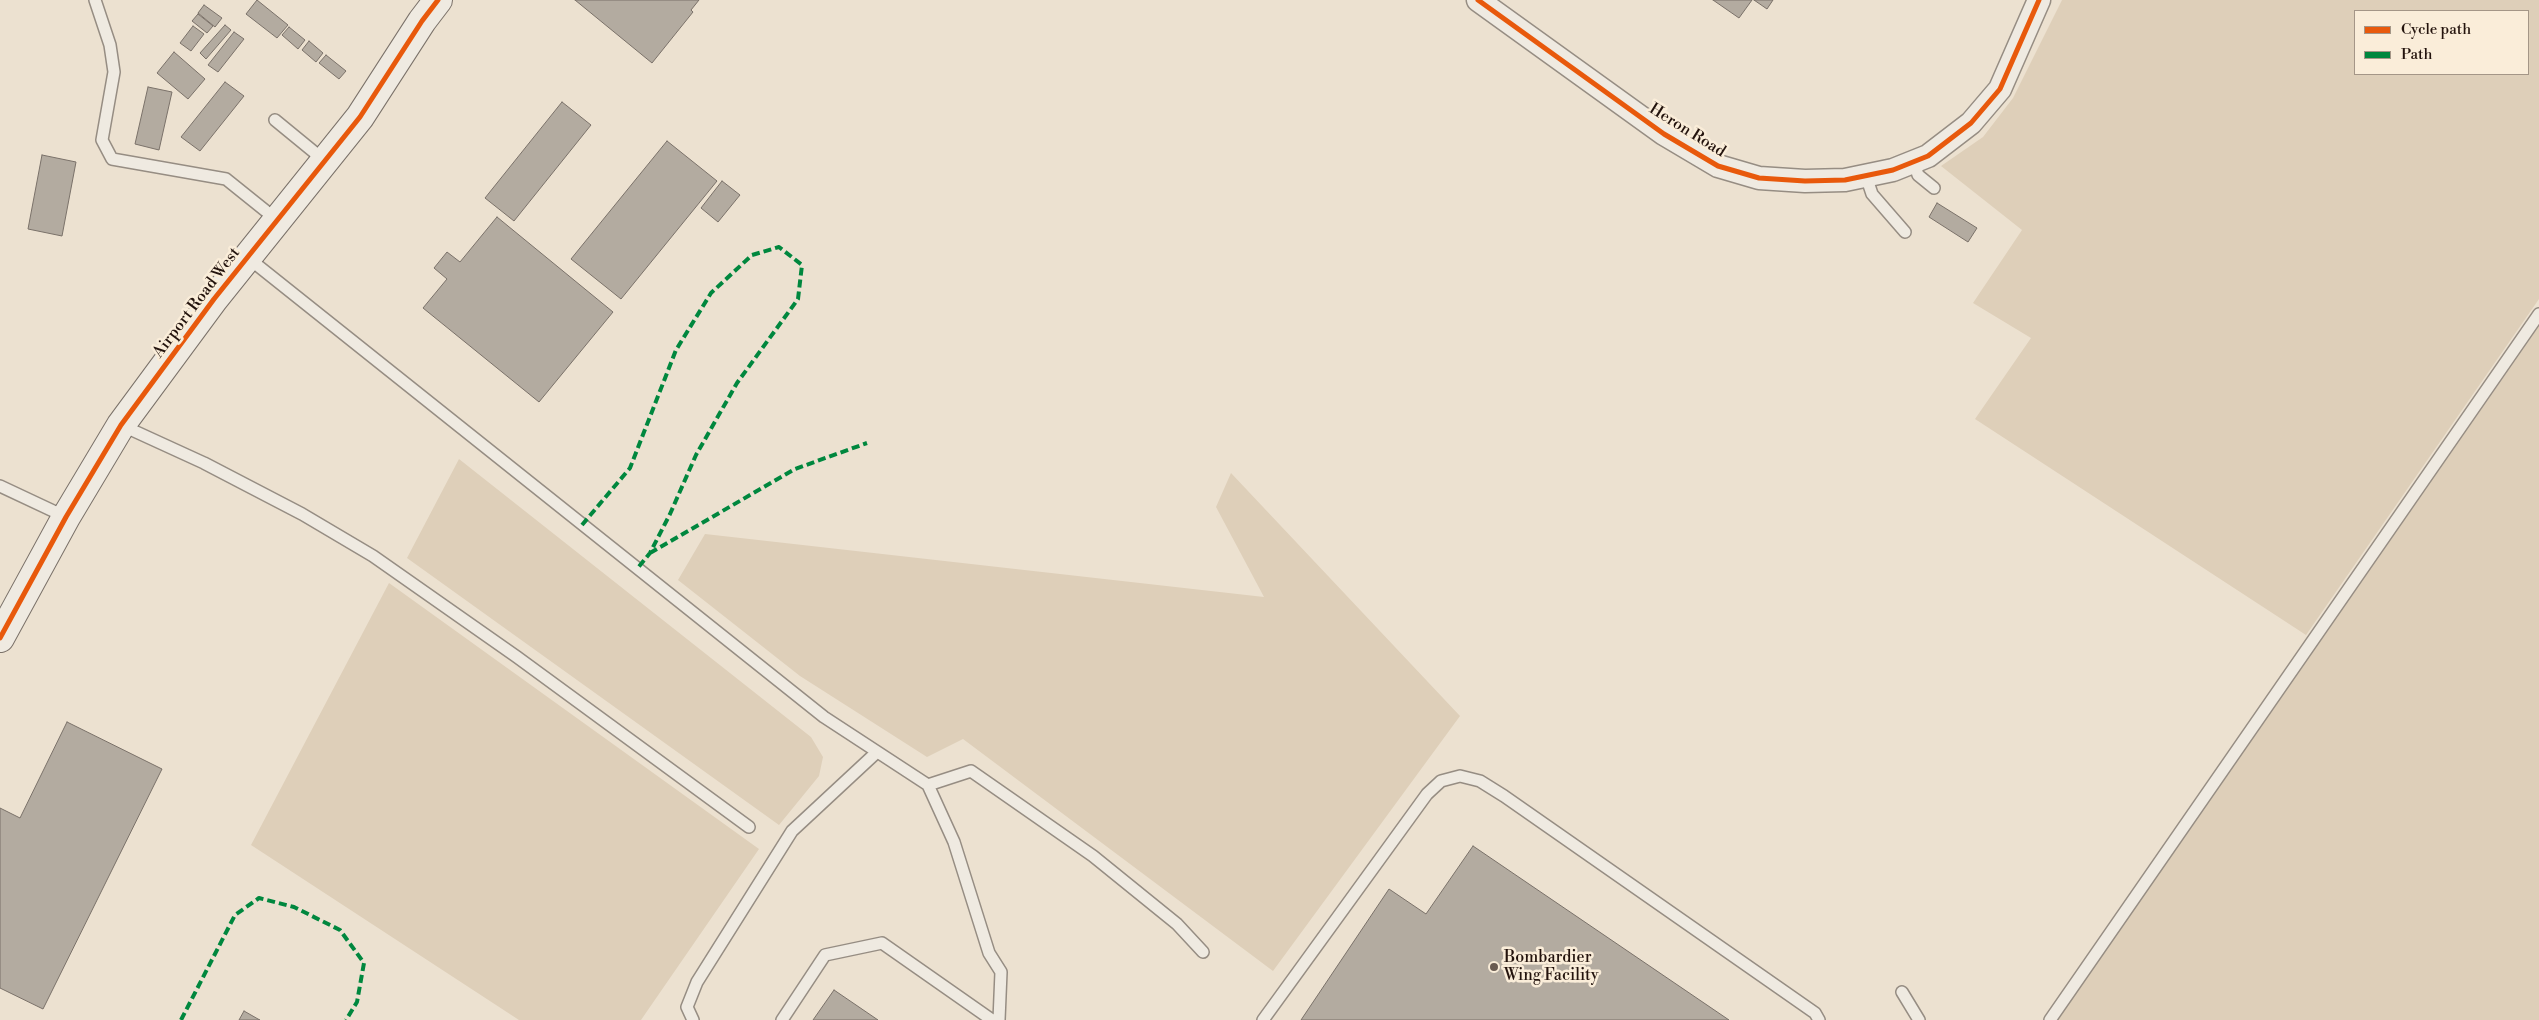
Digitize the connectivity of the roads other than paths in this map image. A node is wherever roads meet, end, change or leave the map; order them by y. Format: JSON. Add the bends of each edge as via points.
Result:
{"nodes":[{"id":1,"x":95,"y":0,"type":"edge"},
{"id":2,"x":438,"y":0,"type":"edge"},
{"id":3,"x":1478,"y":0,"type":"edge"},
{"id":4,"x":2039,"y":0,"type":"edge"},
{"id":5,"x":275,"y":120,"type":"dead end"},
{"id":6,"x":325,"y":161,"type":"junction"},
{"id":7,"x":1914,"y":162,"type":"junction"},
{"id":8,"x":1866,"y":176,"type":"junction"},
{"id":9,"x":1934,"y":188,"type":"dead end"},
{"id":10,"x":277,"y":220,"type":"junction"},
{"id":11,"x":1905,"y":232,"type":"dead end"},
{"id":12,"x":247,"y":257,"type":"junction"},
{"id":13,"x":2539,"y":314,"type":"edge"},
{"id":14,"x":121,"y":425,"type":"junction"},
{"id":15,"x":0,"y":486,"type":"edge"},
{"id":16,"x":66,"y":517,"type":"junction"},
{"id":17,"x":0,"y":638,"type":"edge"},
{"id":18,"x":877,"y":752,"type":"junction"},
{"id":19,"x":928,"y":785,"type":"junction"},
{"id":20,"x":749,"y":827,"type":"dead end"},
{"id":21,"x":1204,"y":952,"type":"dead end"},
{"id":22,"x":1902,"y":992,"type":"dead end"},
{"id":23,"x":693,"y":1020,"type":"edge"},
{"id":24,"x":782,"y":1020,"type":"edge"},
{"id":25,"x":992,"y":1020,"type":"edge"},
{"id":26,"x":999,"y":1020,"type":"edge"},
{"id":27,"x":1263,"y":1020,"type":"edge"},
{"id":28,"x":1819,"y":1020,"type":"edge"},
{"id":29,"x":1920,"y":1020,"type":"edge"},
{"id":30,"x":2050,"y":1020,"type":"edge"}],
"edges":[{"from":1,"to":10,"type":"lane","via":[[110,45],[114,72],[102,140],[112,159],[226,179]]},
{"from":2,"to":6,"type":"street","name":"Airport Road West","via":[[360,117]]},
{"from":3,"to":8,"type":"street","name":"Heron Road","via":[[1664,134],[1718,166],[1759,178],[1805,181]]},
{"from":4,"to":7,"type":"street","name":"Heron Road","via":[[2000,88],[1971,123],[1928,156]]},
{"from":5,"to":6,"type":"lane"},
{"from":6,"to":10,"type":"street","name":"Airport Road West"},
{"from":7,"to":8,"type":"street","name":"Heron Road"},
{"from":7,"to":9,"type":"lane","via":[[1918,175]]},
{"from":8,"to":11,"type":"lane","via":[[1872,194]]},
{"from":10,"to":12,"type":"street","name":"Airport Road West"},
{"from":12,"to":14,"type":"street","name":"Airport Road West"},
{"from":12,"to":18,"type":"lane","via":[[824,717]]},
{"from":13,"to":30,"type":"lane"},
{"from":14,"to":16,"type":"street","name":"Airport Road West"},
{"from":14,"to":20,"type":"lane","via":[[204,463],[302,514],[373,556]]},
{"from":15,"to":16,"type":"lane"},
{"from":16,"to":17,"type":"street","name":"Airport Road West"},
{"from":18,"to":19,"type":"lane"},
{"from":18,"to":23,"type":"lane","via":[[792,831],[697,982],[687,1007]]},
{"from":19,"to":21,"type":"lane","via":[[971,771],[1093,856],[1177,924]]},
{"from":19,"to":26,"type":"lane","via":[[954,842],[989,952],[1001,972]]},
{"from":22,"to":29,"type":"lane"},
{"from":24,"to":25,"type":"lane","via":[[825,955],[882,943]]},
{"from":27,"to":28,"type":"lane","via":[[1427,794],[1441,780],[1460,776],[1480,781],[1504,796],[1815,1013]]}]}
